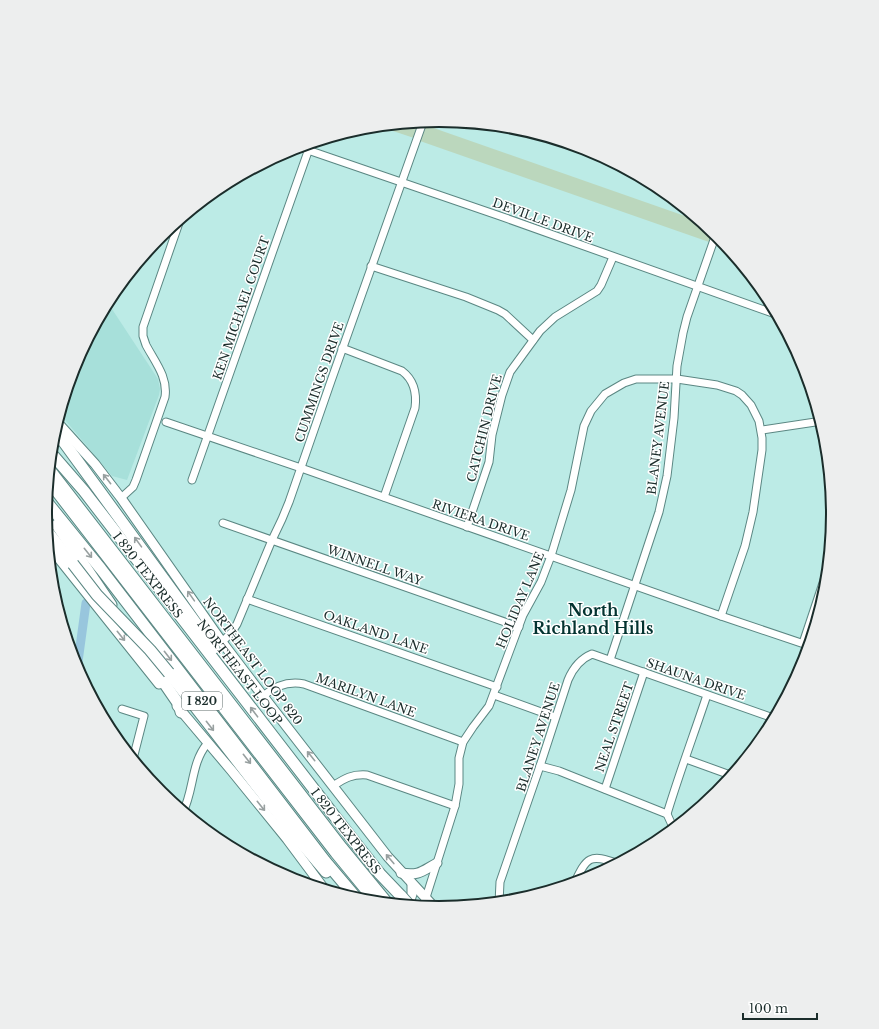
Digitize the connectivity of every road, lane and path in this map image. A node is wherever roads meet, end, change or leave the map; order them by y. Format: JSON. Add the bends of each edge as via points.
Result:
{"nodes":[{"id":1,"x":421,"y":128,"type":"edge"},
{"id":2,"x":315,"y":148,"type":"edge"},
{"id":3,"x":309,"y":150,"type":"edge"},
{"id":4,"x":401,"y":182,"type":"junction"},
{"id":5,"x":177,"y":230,"type":"edge"},
{"id":6,"x":714,"y":240,"type":"edge"},
{"id":7,"x":613,"y":257,"type":"junction"},
{"id":8,"x":371,"y":266,"type":"junction"},
{"id":9,"x":698,"y":287,"type":"junction"},
{"id":10,"x":770,"y":312,"type":"edge"},
{"id":11,"x":533,"y":340,"type":"junction"},
{"id":12,"x":342,"y":348,"type":"junction"},
{"id":13,"x":677,"y":379,"type":"junction"},
{"id":14,"x":166,"y":422,"type":"dead end"},
{"id":15,"x":816,"y":423,"type":"edge"},
{"id":16,"x":62,"y":427,"type":"edge"},
{"id":17,"x":762,"y":430,"type":"junction"},
{"id":18,"x":60,"y":436,"type":"edge"},
{"id":19,"x":208,"y":436,"type":"junction"},
{"id":20,"x":56,"y":459,"type":"edge"},
{"id":21,"x":301,"y":468,"type":"junction"},
{"id":22,"x":54,"y":474,"type":"edge"},
{"id":23,"x":192,"y":480,"type":"dead end"},
{"id":24,"x":53,"y":487,"type":"edge"},
{"id":25,"x":384,"y":497,"type":"junction"},
{"id":26,"x":121,"y":498,"type":"junction"},
{"id":27,"x":52,"y":509,"type":"edge"},
{"id":28,"x":52,"y":517,"type":"edge"},
{"id":29,"x":223,"y":523,"type":"dead end"},
{"id":30,"x":467,"y":527,"type":"junction"},
{"id":31,"x":53,"y":540,"type":"edge"},
{"id":32,"x":272,"y":540,"type":"junction"},
{"id":33,"x":54,"y":551,"type":"edge"},
{"id":34,"x":551,"y":556,"type":"junction"},
{"id":35,"x":72,"y":568,"type":"junction"},
{"id":36,"x":634,"y":585,"type":"junction"},
{"id":37,"x":247,"y":599,"type":"junction"},
{"id":38,"x":721,"y":616,"type":"junction"},
{"id":39,"x":519,"y":627,"type":"junction"},
{"id":40,"x":222,"y":642,"type":"junction"},
{"id":41,"x":805,"y":643,"type":"edge"},
{"id":42,"x":610,"y":660,"type":"junction"},
{"id":43,"x":644,"y":672,"type":"junction"},
{"id":44,"x":230,"y":680,"type":"junction"},
{"id":45,"x":497,"y":687,"type":"junction"},
{"id":46,"x":494,"y":695,"type":"junction"},
{"id":47,"x":707,"y":695,"type":"junction"},
{"id":48,"x":262,"y":696,"type":"junction"},
{"id":49,"x":122,"y":709,"type":"dead end"},
{"id":50,"x":181,"y":712,"type":"junction"},
{"id":51,"x":555,"y":717,"type":"junction"},
{"id":52,"x":770,"y":717,"type":"edge"},
{"id":53,"x":463,"y":742,"type":"junction"},
{"id":54,"x":208,"y":744,"type":"junction"},
{"id":55,"x":135,"y":753,"type":"edge"},
{"id":56,"x":686,"y":759,"type":"junction"},
{"id":57,"x":540,"y":766,"type":"junction"},
{"id":58,"x":727,"y":774,"type":"edge"},
{"id":59,"x":333,"y":786,"type":"junction"},
{"id":60,"x":605,"y":789,"type":"junction"},
{"id":61,"x":455,"y":806,"type":"junction"},
{"id":62,"x":185,"y":807,"type":"edge"},
{"id":63,"x":667,"y":814,"type":"junction"},
{"id":64,"x":672,"y":824,"type":"edge"},
{"id":65,"x":612,"y":862,"type":"edge"},
{"id":66,"x":437,"y":863,"type":"junction"},
{"id":67,"x":402,"y":873,"type":"junction"},
{"id":68,"x":577,"y":877,"type":"edge"},
{"id":69,"x":321,"y":883,"type":"edge"},
{"id":70,"x":412,"y":884,"type":"junction"},
{"id":71,"x":341,"y":890,"type":"edge"},
{"id":72,"x":351,"y":892,"type":"edge"},
{"id":73,"x":371,"y":896,"type":"edge"},
{"id":74,"x":383,"y":898,"type":"edge"},
{"id":75,"x":426,"y":898,"type":"junction"},
{"id":76,"x":499,"y":898,"type":"edge"},
{"id":77,"x":404,"y":900,"type":"edge"},
{"id":78,"x":410,"y":901,"type":"edge"},
{"id":79,"x":425,"y":901,"type":"edge"},
{"id":80,"x":429,"y":902,"type":"edge"}],
"edges":[{"from":1,"to":4,"type":"street","name":"CUMMINGS DRIVE"},
{"from":2,"to":4,"type":"street","name":"DEVILLE DRIVE"},
{"from":3,"to":19,"type":"street","name":"KEN MICHAEL COURT"},
{"from":4,"to":7,"type":"street","name":"DEVILLE DRIVE"},
{"from":4,"to":8,"type":"street","name":"CUMMINGS DRIVE"},
{"from":5,"to":26,"type":"street","via":[[143,332],[146,345],[163,374],[165,397],[133,487]]},
{"from":6,"to":9,"type":"street","name":"BLANEY AVENUE"},
{"from":7,"to":9,"type":"street","name":"DEVILLE DRIVE"},
{"from":7,"to":11,"type":"street","name":"CATCHIN DRIVE","via":[[597,291],[555,318]]},
{"from":8,"to":11,"type":"street","via":[[498,310]]},
{"from":8,"to":12,"type":"street","name":"CUMMINGS DRIVE"},
{"from":9,"to":10,"type":"street","name":"DEVILLE DRIVE"},
{"from":9,"to":13,"type":"street","name":"BLANEY AVENUE","via":[[683,333]]},
{"from":11,"to":30,"type":"street","name":"CATCHIN DRIVE","via":[[510,372],[492,435],[489,462]]},
{"from":12,"to":21,"type":"street","name":"CUMMINGS DRIVE"},
{"from":12,"to":25,"type":"street","via":[[402,371],[407,375],[416,394],[415,408]]},
{"from":13,"to":17,"type":"street","name":"HOLIDAY LANE","via":[[717,385],[736,391],[751,405]]},
{"from":13,"to":34,"type":"street","name":"HOLIDAY LANE","via":[[636,379],[624,383],[604,394],[591,411],[584,426],[571,490]]},
{"from":13,"to":36,"type":"street","name":"BLANEY AVENUE","via":[[667,476],[656,522]]},
{"from":14,"to":19,"type":"street","name":"RIVIERA DRIVE"},
{"from":15,"to":17,"type":"street"},
{"from":26,"to":16,"type":"main road","name":"NORTHEAST LOOP 820","one_way":true},
{"from":17,"to":38,"type":"street","via":[[762,450],[751,522]]},
{"from":44,"to":18,"type":"highway","one_way":true,"via":[[226,664]]},
{"from":19,"to":21,"type":"street","name":"RIVIERA DRIVE"},
{"from":19,"to":23,"type":"street","name":"KEN MICHAEL COURT"},
{"from":20,"to":44,"type":"highway","name":"NORTHEAST LOOP","number":"I 820","via":[[84,491]]},
{"from":21,"to":25,"type":"street","name":"RIVIERA DRIVE"},
{"from":21,"to":32,"type":"street","name":"CUMMINGS DRIVE"},
{"from":22,"to":74,"type":"highway","name":"I 820 TEXPRESS"},
{"from":24,"to":73,"type":"highway","name":"I 820 TEXPRESS"},
{"from":25,"to":30,"type":"street","name":"RIVIERA DRIVE"},
{"from":40,"to":26,"type":"main road","name":"NORTHEAST LOOP 820","one_way":true},
{"from":27,"to":72,"type":"highway","number":"I 820","one_way":true},
{"from":28,"to":50,"type":"highway","via":[[180,706]]},
{"from":29,"to":32,"type":"street","name":"WINNELL WAY"},
{"from":30,"to":34,"type":"street","name":"RIVIERA DRIVE"},
{"from":31,"to":35,"type":"highway"},
{"from":32,"to":37,"type":"street","name":"CUMMINGS DRIVE"},
{"from":32,"to":39,"type":"street","name":"WINNELL WAY"},
{"from":33,"to":35,"type":"main road"},
{"from":34,"to":36,"type":"street","name":"RIVIERA DRIVE"},
{"from":34,"to":39,"type":"street","name":"HOLIDAY LANE"},
{"from":35,"to":50,"type":"main road","one_way":true,"via":[[96,605]]},
{"from":35,"to":71,"type":"highway","one_way":true,"bridge":true,"via":[[150,650],[298,839]]},
{"from":36,"to":38,"type":"street","name":"RIVIERA DRIVE"},
{"from":36,"to":42,"type":"street","name":"BLANEY AVENUE"},
{"from":37,"to":40,"type":"street","name":"CUMMINGS DRIVE","via":[[232,632]]},
{"from":37,"to":45,"type":"street","name":"OAKLAND LANE"},
{"from":38,"to":41,"type":"street","name":"RIVIERA DRIVE"},
{"from":39,"to":45,"type":"street","name":"HOLIDAY LANE"},
{"from":40,"to":48,"type":"main road","name":"NORTHEAST LOOP 820"},
{"from":42,"to":43,"type":"street","name":"SHAUNA DRIVE"},
{"from":42,"to":51,"type":"street","name":"BLANEY AVENUE","via":[[592,654],[573,668]]},
{"from":43,"to":47,"type":"street","name":"SHAUNA DRIVE"},
{"from":43,"to":60,"type":"street","name":"NEAL STREET"},
{"from":77,"to":44,"type":"highway","name":"NORTHEAST LOOP","number":"I 820","one_way":true,"bridge":true,"via":[[353,840]]},
{"from":45,"to":46,"type":"street","name":"HOLIDAY LANE"},
{"from":46,"to":51,"type":"street"},
{"from":46,"to":53,"type":"street","name":"HOLIDAY LANE"},
{"from":47,"to":52,"type":"street","name":"SHAUNA DRIVE"},
{"from":47,"to":56,"type":"street"},
{"from":48,"to":53,"type":"street","name":"MARILYN LANE","via":[[276,687],[291,682],[304,684]]},
{"from":59,"to":48,"type":"main road","name":"NORTHEAST LOOP 820","one_way":true},
{"from":49,"to":55,"type":"street","via":[[144,716]]},
{"from":50,"to":54,"type":"main road"},
{"from":51,"to":57,"type":"street","name":"BLANEY AVENUE"},
{"from":53,"to":61,"type":"street","name":"HOLIDAY LANE"},
{"from":54,"to":62,"type":"street","via":[[200,755]]},
{"from":54,"to":69,"type":"main road","one_way":true,"via":[[287,838]]},
{"from":56,"to":58,"type":"street"},
{"from":56,"to":63,"type":"street"},
{"from":57,"to":60,"type":"street"},
{"from":57,"to":76,"type":"street","name":"BLANEY AVENUE","via":[[499,884]]},
{"from":59,"to":61,"type":"street","via":[[349,776],[367,775]]},
{"from":67,"to":59,"type":"main road","name":"NORTHEAST LOOP 820","one_way":true},
{"from":60,"to":63,"type":"street"},
{"from":61,"to":66,"type":"street","name":"HOLIDAY LANE"},
{"from":63,"to":64,"type":"street"},
{"from":65,"to":68,"type":"street","via":[[600,858],[590,859],[583,864]]},
{"from":66,"to":67,"type":"main road","via":[[418,874]]},
{"from":66,"to":75,"type":"street","name":"HOLIDAY LANE"},
{"from":67,"to":70,"type":"main road","name":"NORTHEAST LOOP 820"},
{"from":70,"to":75,"type":"main road","name":"NORTHEAST LOOP 820"},
{"from":70,"to":78,"type":"main road"},
{"from":75,"to":79,"type":"street","name":"HOLIDAY LANE"},
{"from":75,"to":80,"type":"main road","name":"NORTHEAST LOOP 820"}]}
